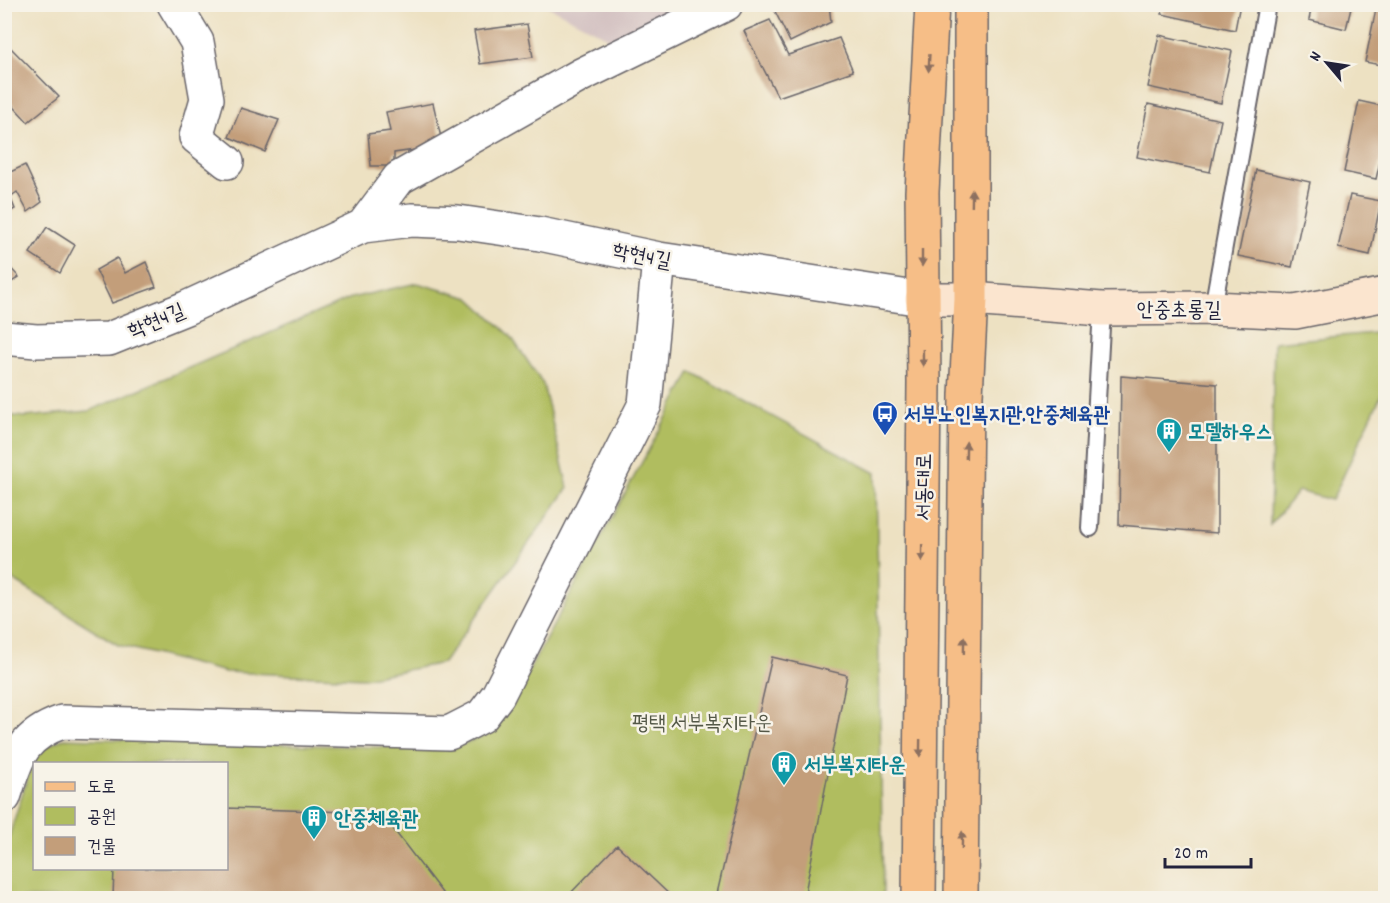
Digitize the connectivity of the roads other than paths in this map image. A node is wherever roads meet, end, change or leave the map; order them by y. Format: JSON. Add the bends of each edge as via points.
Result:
{"nodes":[{"id":1,"x":174,"y":4,"type":"edge"},
{"id":2,"x":726,"y":4,"type":"edge"},
{"id":3,"x":932,"y":4,"type":"edge"},
{"id":4,"x":971,"y":4,"type":"edge"},
{"id":5,"x":1268,"y":4,"type":"edge"},
{"id":6,"x":227,"y":162,"type":"dead end"},
{"id":7,"x":363,"y":226,"type":"junction"},
{"id":8,"x":660,"y":260,"type":"junction"},
{"id":9,"x":1386,"y":294,"type":"edge"},
{"id":10,"x":922,"y":299,"type":"junction"},
{"id":11,"x":970,"y":299,"type":"junction"},
{"id":12,"x":1213,"y":308,"type":"junction"},
{"id":13,"x":1102,"y":309,"type":"junction"},
{"id":14,"x":4,"y":338,"type":"edge"},
{"id":15,"x":1090,"y":528,"type":"dead end"},
{"id":16,"x":4,"y":797,"type":"edge"},
{"id":17,"x":919,"y":898,"type":"edge"},
{"id":18,"x":961,"y":898,"type":"edge"}],
"edges":[{"from":1,"to":6,"type":"street","via":[[197,42],[207,99],[196,137]]},
{"from":2,"to":7,"type":"street","name":"학현4길","via":[[581,75],[399,178]]},
{"from":3,"to":10,"type":"main road","name":"서동대로","one_way":true,"via":[[922,192]]},
{"from":11,"to":4,"type":"main road","name":"서동대로","one_way":true},
{"from":5,"to":12,"type":"lane"},
{"from":7,"to":8,"type":"street","name":"학현4길","via":[[412,220],[458,222],[540,234]]},
{"from":7,"to":14,"type":"street","name":"학현4길","via":[[109,339]]},
{"from":8,"to":10,"type":"street","name":"학현4길"},
{"from":8,"to":16,"type":"street","via":[[645,404],[498,696],[482,716],[449,733],[62,722],[45,728],[20,750]]},
{"from":9,"to":12,"type":"street","name":"안중초롱길","via":[[1295,312]]},
{"from":10,"to":11,"type":"street","name":"안중초롱길"},
{"from":10,"to":17,"type":"main road","name":"서동대로","one_way":true},
{"from":11,"to":13,"type":"street","name":"안중초롱길"},
{"from":18,"to":11,"type":"main road","name":"서동대로","one_way":true},
{"from":12,"to":13,"type":"street","name":"안중초롱길"},
{"from":13,"to":15,"type":"lane"}]}
